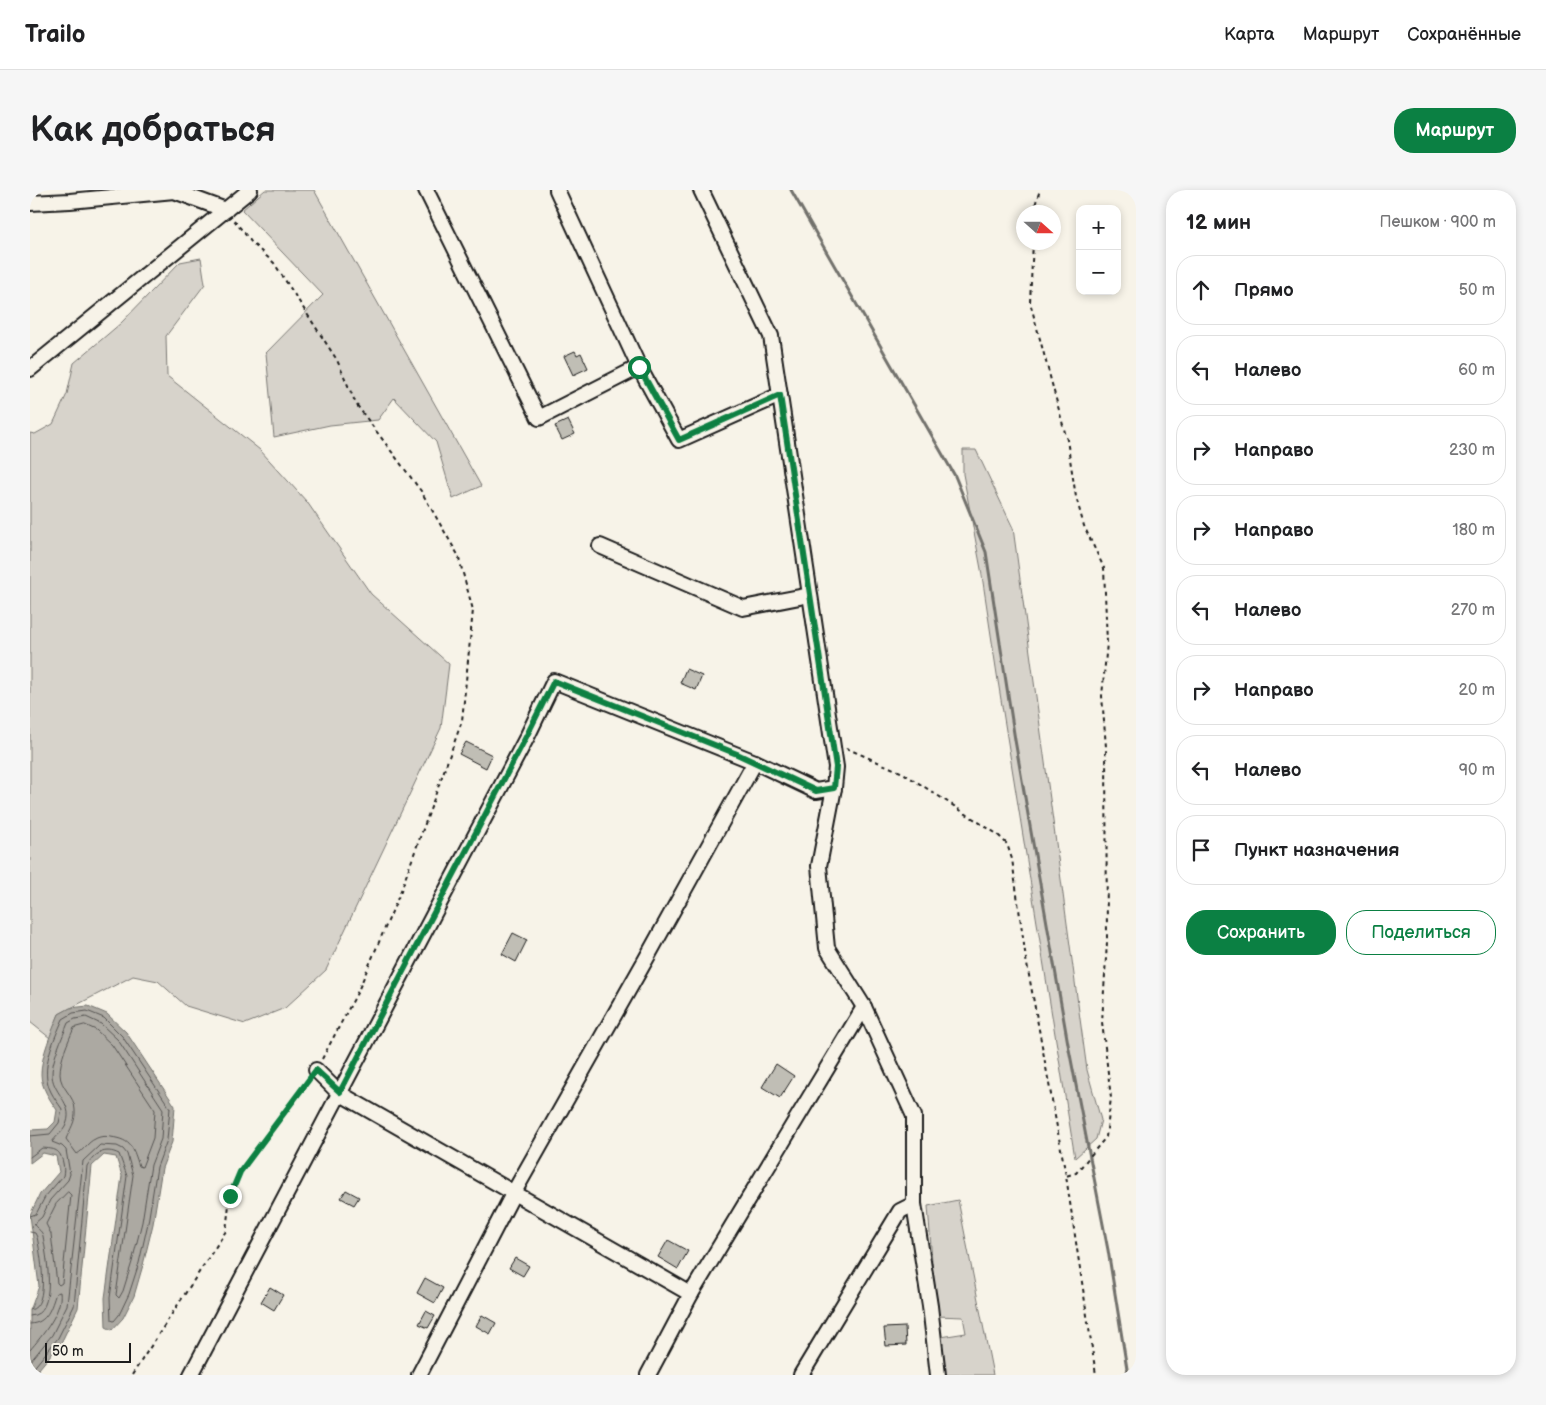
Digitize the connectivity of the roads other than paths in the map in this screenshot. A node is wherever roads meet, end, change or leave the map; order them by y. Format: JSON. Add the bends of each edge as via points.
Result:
{"nodes":[{"id":1,"x":250,"y":190,"type":"edge"},
{"id":2,"x":426,"y":190,"type":"edge"},
{"id":3,"x":557,"y":190,"type":"edge"},
{"id":4,"x":701,"y":190,"type":"edge"},
{"id":5,"x":174,"y":191,"type":"edge"},
{"id":6,"x":30,"y":204,"type":"edge"},
{"id":7,"x":226,"y":210,"type":"junction"},
{"id":8,"x":639,"y":367,"type":"junction"},
{"id":9,"x":30,"y":369,"type":"edge"},
{"id":10,"x":780,"y":395,"type":"junction"},
{"id":11,"x":600,"y":546,"type":"dead end"},
{"id":12,"x":810,"y":595,"type":"junction"},
{"id":13,"x":755,"y":762,"type":"junction"},
{"id":14,"x":834,"y":788,"type":"junction"},
{"id":15,"x":864,"y":1007,"type":"junction"},
{"id":16,"x":316,"y":1070,"type":"road end"},
{"id":17,"x":340,"y":1092,"type":"junction"},
{"id":18,"x":514,"y":1192,"type":"junction"},
{"id":19,"x":914,"y":1204,"type":"junction"},
{"id":20,"x":691,"y":1294,"type":"junction"},
{"id":21,"x":191,"y":1375,"type":"edge"},
{"id":22,"x":419,"y":1375,"type":"edge"},
{"id":23,"x":648,"y":1375,"type":"edge"},
{"id":24,"x":801,"y":1375,"type":"edge"},
{"id":25,"x":938,"y":1375,"type":"edge"}],
"edges":[{"from":1,"to":7,"type":"street"},
{"from":2,"to":8,"type":"street","via":[[539,418]]},
{"from":3,"to":8,"type":"street"},
{"from":4,"to":10,"type":"street","via":[[771,336]]},
{"from":5,"to":6,"type":"street"},
{"from":5,"to":7,"type":"street"},
{"from":7,"to":9,"type":"street"},
{"from":8,"to":10,"type":"street","via":[[679,440]]},
{"from":10,"to":12,"type":"street"},
{"from":11,"to":12,"type":"street","via":[[743,608]]},
{"from":12,"to":14,"type":"street","via":[[836,767]]},
{"from":13,"to":14,"type":"street","via":[[816,791]]},
{"from":13,"to":17,"type":"street","via":[[554,681]]},
{"from":13,"to":18,"type":"street"},
{"from":14,"to":15,"type":"street","via":[[819,866],[827,948]]},
{"from":15,"to":19,"type":"street","via":[[914,1116]]},
{"from":15,"to":20,"type":"street"},
{"from":16,"to":17,"type":"street"},
{"from":17,"to":18,"type":"street"},
{"from":17,"to":21,"type":"street"},
{"from":18,"to":20,"type":"street"},
{"from":18,"to":22,"type":"street"},
{"from":19,"to":24,"type":"street","via":[[900,1211]]},
{"from":19,"to":25,"type":"street"},
{"from":20,"to":23,"type":"street"}]}
